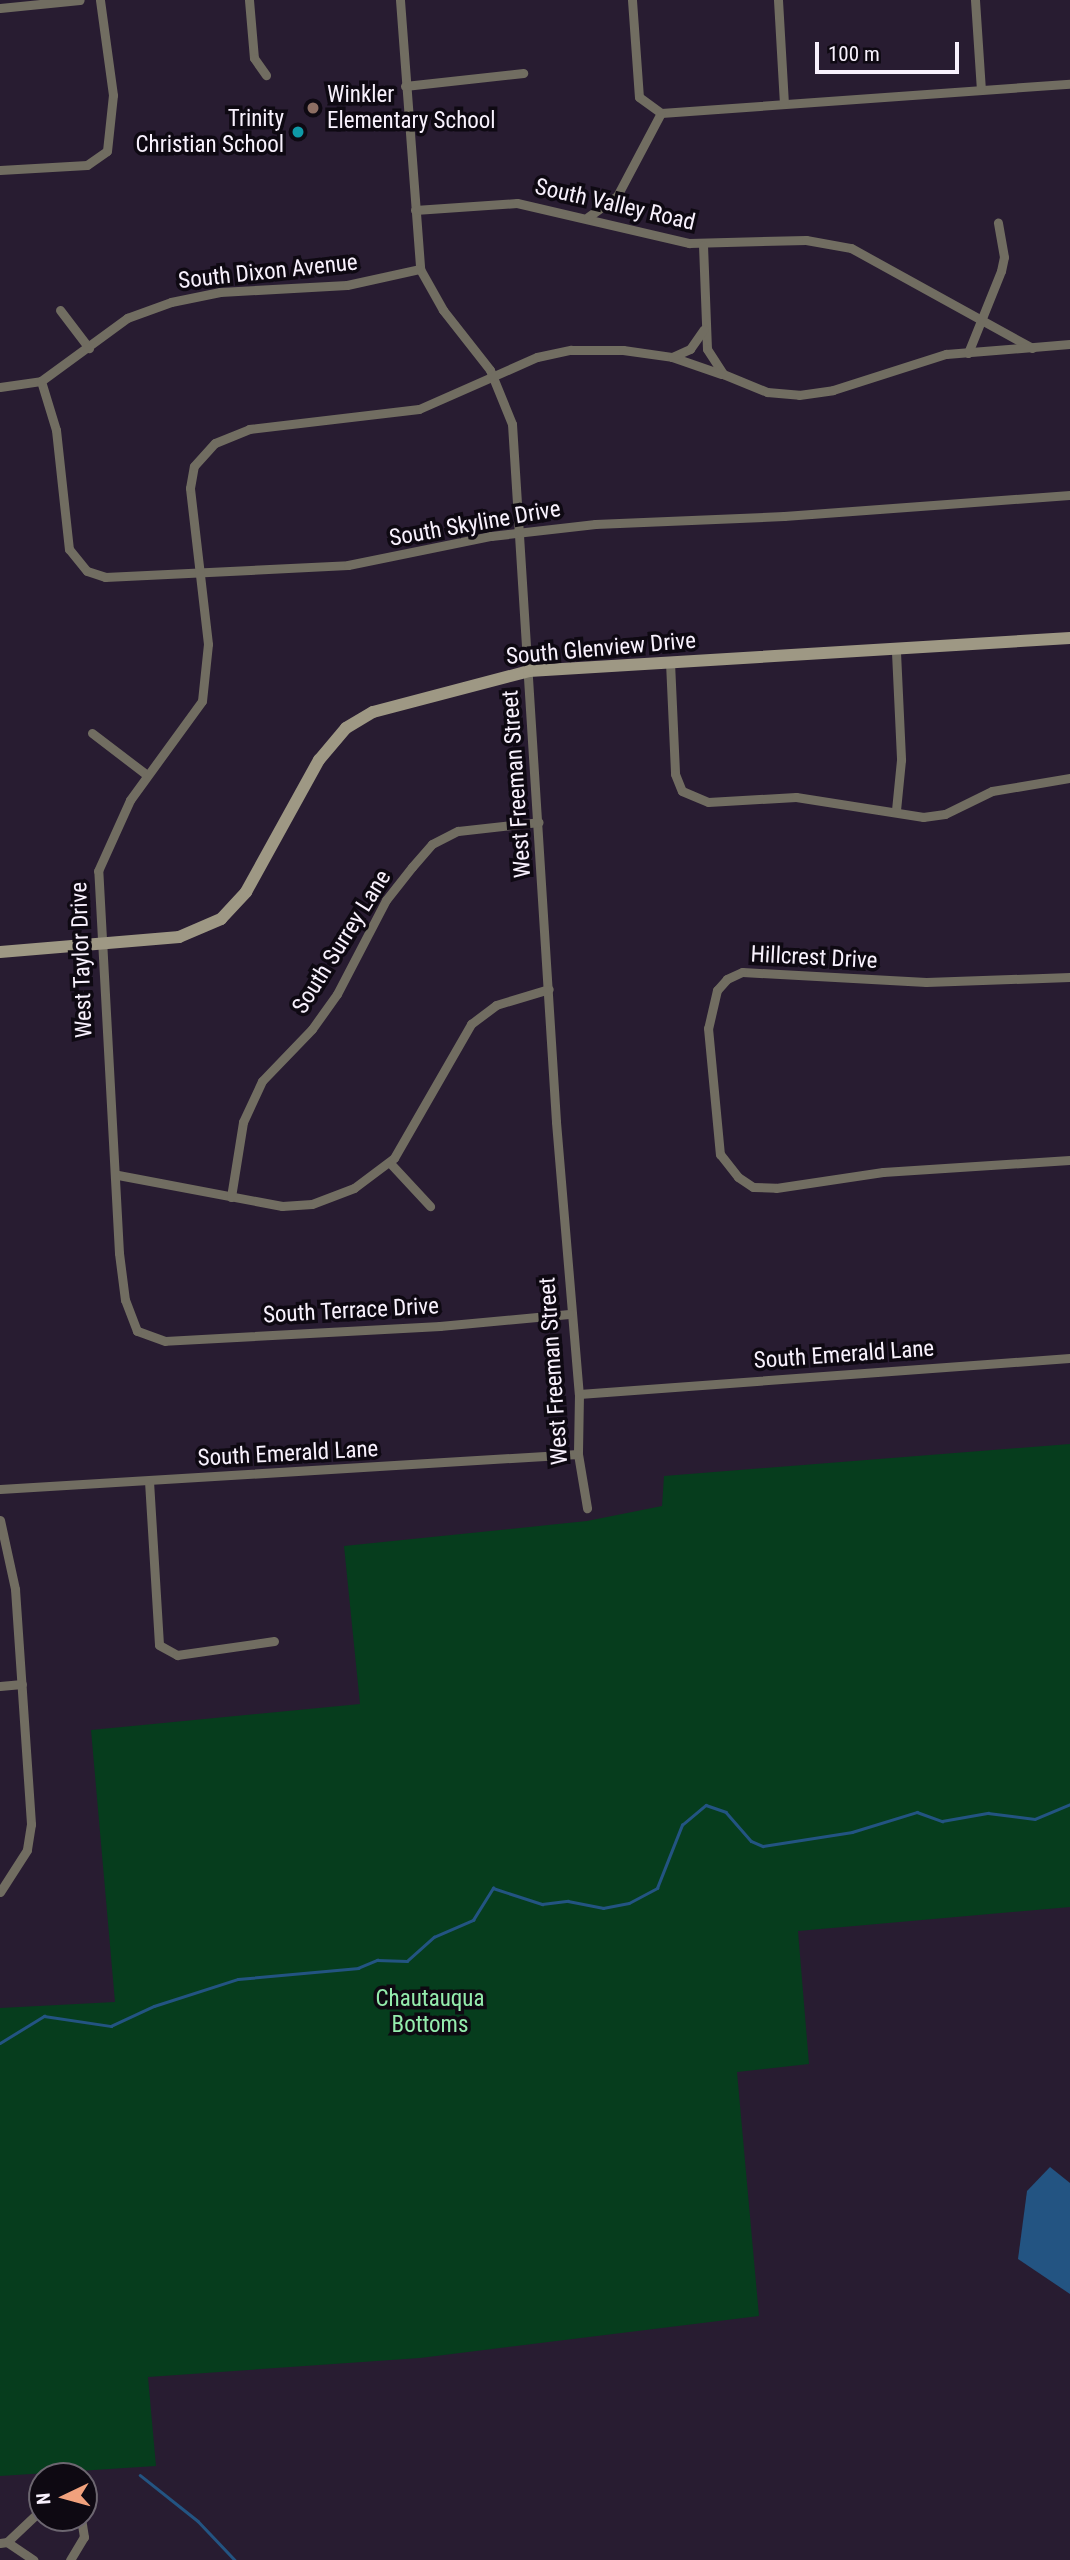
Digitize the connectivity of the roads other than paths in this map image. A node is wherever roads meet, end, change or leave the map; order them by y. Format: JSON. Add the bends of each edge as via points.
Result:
{"nodes":[{"id":1,"x":80,"y":0,"type":"edge"},
{"id":2,"x":100,"y":0,"type":"edge"},
{"id":3,"x":249,"y":0,"type":"edge"},
{"id":4,"x":400,"y":0,"type":"edge"},
{"id":5,"x":632,"y":0,"type":"edge"},
{"id":6,"x":778,"y":0,"type":"edge"},
{"id":7,"x":975,"y":0,"type":"edge"},
{"id":8,"x":0,"y":8,"type":"edge"},
{"id":9,"x":523,"y":73,"type":"dead end"},
{"id":10,"x":265,"y":75,"type":"dead end"},
{"id":11,"x":1070,"y":85,"type":"edge"},
{"id":12,"x":405,"y":86,"type":"junction"},
{"id":13,"x":981,"y":90,"type":"junction"},
{"id":14,"x":784,"y":104,"type":"junction"},
{"id":15,"x":661,"y":113,"type":"junction"},
{"id":16,"x":0,"y":170,"type":"edge"},
{"id":17,"x":415,"y":210,"type":"junction"},
{"id":18,"x":588,"y":217,"type":"junction"},
{"id":19,"x":998,"y":223,"type":"dead end"},
{"id":20,"x":703,"y":245,"type":"junction"},
{"id":21,"x":420,"y":269,"type":"junction"},
{"id":22,"x":61,"y":310,"type":"dead end"},
{"id":23,"x":982,"y":323,"type":"junction"},
{"id":24,"x":704,"y":329,"type":"junction"},
{"id":25,"x":1070,"y":344,"type":"edge"},
{"id":26,"x":89,"y":348,"type":"junction"},
{"id":27,"x":1032,"y":348,"type":"junction"},
{"id":28,"x":968,"y":353,"type":"junction"},
{"id":29,"x":671,"y":357,"type":"junction"},
{"id":30,"x":723,"y":374,"type":"junction"},
{"id":31,"x":494,"y":377,"type":"junction"},
{"id":32,"x":41,"y":381,"type":"junction"},
{"id":33,"x":0,"y":387,"type":"edge"},
{"id":34,"x":1070,"y":495,"type":"edge"},
{"id":35,"x":521,"y":532,"type":"junction"},
{"id":36,"x":200,"y":575,"type":"junction"},
{"id":37,"x":1070,"y":638,"type":"edge"},
{"id":38,"x":896,"y":652,"type":"junction"},
{"id":39,"x":670,"y":662,"type":"junction"},
{"id":40,"x":529,"y":671,"type":"junction"},
{"id":41,"x":92,"y":733,"type":"dead end"},
{"id":42,"x":147,"y":775,"type":"junction"},
{"id":43,"x":1070,"y":778,"type":"edge"},
{"id":44,"x":896,"y":810,"type":"junction"},
{"id":45,"x":539,"y":822,"type":"junction"},
{"id":46,"x":101,"y":945,"type":"junction"},
{"id":47,"x":0,"y":952,"type":"edge"},
{"id":48,"x":1070,"y":977,"type":"edge"},
{"id":49,"x":549,"y":989,"type":"junction"},
{"id":50,"x":1070,"y":1160,"type":"edge"},
{"id":51,"x":390,"y":1163,"type":"junction"},
{"id":52,"x":118,"y":1175,"type":"junction"},
{"id":53,"x":232,"y":1198,"type":"junction"},
{"id":54,"x":430,"y":1206,"type":"dead end"},
{"id":55,"x":569,"y":1314,"type":"junction"},
{"id":56,"x":137,"y":1331,"type":"joint"},
{"id":57,"x":1070,"y":1358,"type":"edge"},
{"id":58,"x":579,"y":1394,"type":"junction"},
{"id":59,"x":578,"y":1454,"type":"junction"},
{"id":60,"x":149,"y":1481,"type":"junction"},
{"id":61,"x":0,"y":1489,"type":"edge"},
{"id":62,"x":587,"y":1508,"type":"dead end"},
{"id":63,"x":0,"y":1520,"type":"edge"},
{"id":64,"x":274,"y":1641,"type":"dead end"},
{"id":65,"x":22,"y":1684,"type":"junction"},
{"id":66,"x":0,"y":1686,"type":"edge"},
{"id":67,"x":0,"y":1892,"type":"edge"},
{"id":68,"x":28,"y":2521,"type":"edge"},
{"id":69,"x":83,"y":2532,"type":"edge"},
{"id":70,"x":4,"y":2542,"type":"edge"},
{"id":71,"x":34,"y":2560,"type":"edge"},
{"id":72,"x":70,"y":2560,"type":"edge"}],
"edges":[{"from":1,"to":8,"type":"street"},
{"from":2,"to":16,"type":"street","via":[[113,95],[107,151],[87,165]]},
{"from":3,"to":10,"type":"street","via":[[254,58]]},
{"from":4,"to":12,"type":"street","name":"West Freeman Street"},
{"from":5,"to":15,"type":"street","via":[[639,97]]},
{"from":6,"to":14,"type":"street"},
{"from":7,"to":13,"type":"street"},
{"from":9,"to":12,"type":"street"},
{"from":11,"to":13,"type":"street"},
{"from":12,"to":17,"type":"street","name":"West Freeman Street"},
{"from":13,"to":14,"type":"street"},
{"from":14,"to":15,"type":"street"},
{"from":15,"to":18,"type":"street","via":[[618,196]]},
{"from":17,"to":18,"type":"street","name":"South Valley Road","via":[[517,203]]},
{"from":17,"to":21,"type":"street","name":"West Freeman Street"},
{"from":18,"to":20,"type":"street","name":"South Valley Road"},
{"from":19,"to":23,"type":"street","via":[[1004,257]]},
{"from":20,"to":23,"type":"street","name":"South Valley Road","via":[[806,240],[850,247],[913,278]]},
{"from":20,"to":24,"type":"street"},
{"from":21,"to":26,"type":"street","name":"South Dixon Avenue","via":[[347,285],[219,292],[171,302],[127,318]]},
{"from":21,"to":31,"type":"street","name":"West Freeman Street","via":[[443,310]]},
{"from":22,"to":26,"type":"street"},
{"from":23,"to":27,"type":"street","name":"South Valley Road"},
{"from":23,"to":28,"type":"street"},
{"from":24,"to":29,"type":"street","via":[[690,349]]},
{"from":24,"to":30,"type":"street","via":[[707,349]]},
{"from":25,"to":27,"type":"street"},
{"from":26,"to":32,"type":"street","name":"South Dixon Avenue"},
{"from":27,"to":28,"type":"street"},
{"from":28,"to":30,"type":"street","via":[[946,354],[833,390],[799,395],[767,392]]},
{"from":29,"to":30,"type":"street"},
{"from":29,"to":31,"type":"street","via":[[624,350],[571,350],[537,357]]},
{"from":31,"to":35,"type":"street","name":"West Freeman Street","via":[[512,424]]},
{"from":31,"to":36,"type":"street","name":"West Taylor Drive","via":[[419,409],[241,432],[215,443],[194,466],[191,477]]},
{"from":32,"to":33,"type":"street","name":"South Dixon Avenue"},
{"from":32,"to":36,"type":"street","name":"South Skyline Drive","via":[[52,408],[69,549],[77,564],[105,577]]},
{"from":34,"to":35,"type":"street","name":"South Skyline Drive"},
{"from":35,"to":36,"type":"street","name":"South Skyline Drive","via":[[348,565]]},
{"from":35,"to":40,"type":"street","name":"West Freeman Street"},
{"from":36,"to":42,"type":"street","name":"West Taylor Drive","via":[[208,644],[202,701]]},
{"from":37,"to":38,"type":"street","name":"South Glenview Drive"},
{"from":38,"to":39,"type":"street","name":"South Glenview Drive"},
{"from":38,"to":44,"type":"street","via":[[901,760]]},
{"from":39,"to":40,"type":"street","name":"South Glenview Drive"},
{"from":39,"to":44,"type":"street","via":[[675,774],[682,791],[708,802],[796,797]]},
{"from":40,"to":45,"type":"street","name":"West Freeman Street"},
{"from":40,"to":46,"type":"street","name":"South Glenview Drive","via":[[373,712],[346,728],[302,787],[246,892],[221,919],[179,937]]},
{"from":41,"to":42,"type":"street"},
{"from":42,"to":46,"type":"street","name":"West Taylor Drive","via":[[118,822],[98,871]]},
{"from":43,"to":44,"type":"street","via":[[992,791],[945,814],[923,817]]},
{"from":45,"to":49,"type":"street","name":"West Freeman Street"},
{"from":45,"to":53,"type":"street","name":"South Surrey Lane","via":[[458,831],[432,844],[412,867],[386,900],[337,994],[312,1029],[262,1081],[243,1122]]},
{"from":46,"to":47,"type":"street","name":"South Glenview Drive"},
{"from":46,"to":52,"type":"street","name":"West Taylor Drive","via":[[105,1061]]},
{"from":48,"to":50,"type":"street","name":"Hillcrest Drive","via":[[926,982],[742,972],[717,990],[708,1028],[720,1154],[752,1187],[776,1188],[883,1172]]},
{"from":49,"to":51,"type":"street","via":[[496,1005],[471,1024]]},
{"from":49,"to":55,"type":"street","name":"West Freeman Street"},
{"from":51,"to":53,"type":"street","via":[[354,1188],[312,1203],[282,1206]]},
{"from":51,"to":54,"type":"street"},
{"from":52,"to":53,"type":"street"},
{"from":52,"to":56,"type":"street","name":"West Taylor Drive","via":[[125,1300]]},
{"from":55,"to":56,"type":"street","name":"South Terrace Drive","via":[[165,1341]]},
{"from":55,"to":58,"type":"street","name":"West Freeman Street"},
{"from":57,"to":58,"type":"street","name":"South Emerald Lane"},
{"from":58,"to":59,"type":"street","name":"West Freeman Street"},
{"from":59,"to":60,"type":"street","name":"South Emerald Lane"},
{"from":59,"to":62,"type":"street","name":"West Freeman Street"},
{"from":60,"to":61,"type":"street","name":"South Emerald Lane"},
{"from":60,"to":64,"type":"street","via":[[159,1645],[177,1655]]},
{"from":63,"to":65,"type":"street","via":[[15,1589]]},
{"from":65,"to":66,"type":"street"},
{"from":65,"to":67,"type":"street","via":[[31,1824],[27,1850]]},
{"from":68,"to":70,"type":"street"},
{"from":69,"to":72,"type":"street"},
{"from":70,"to":71,"type":"street"}]}
